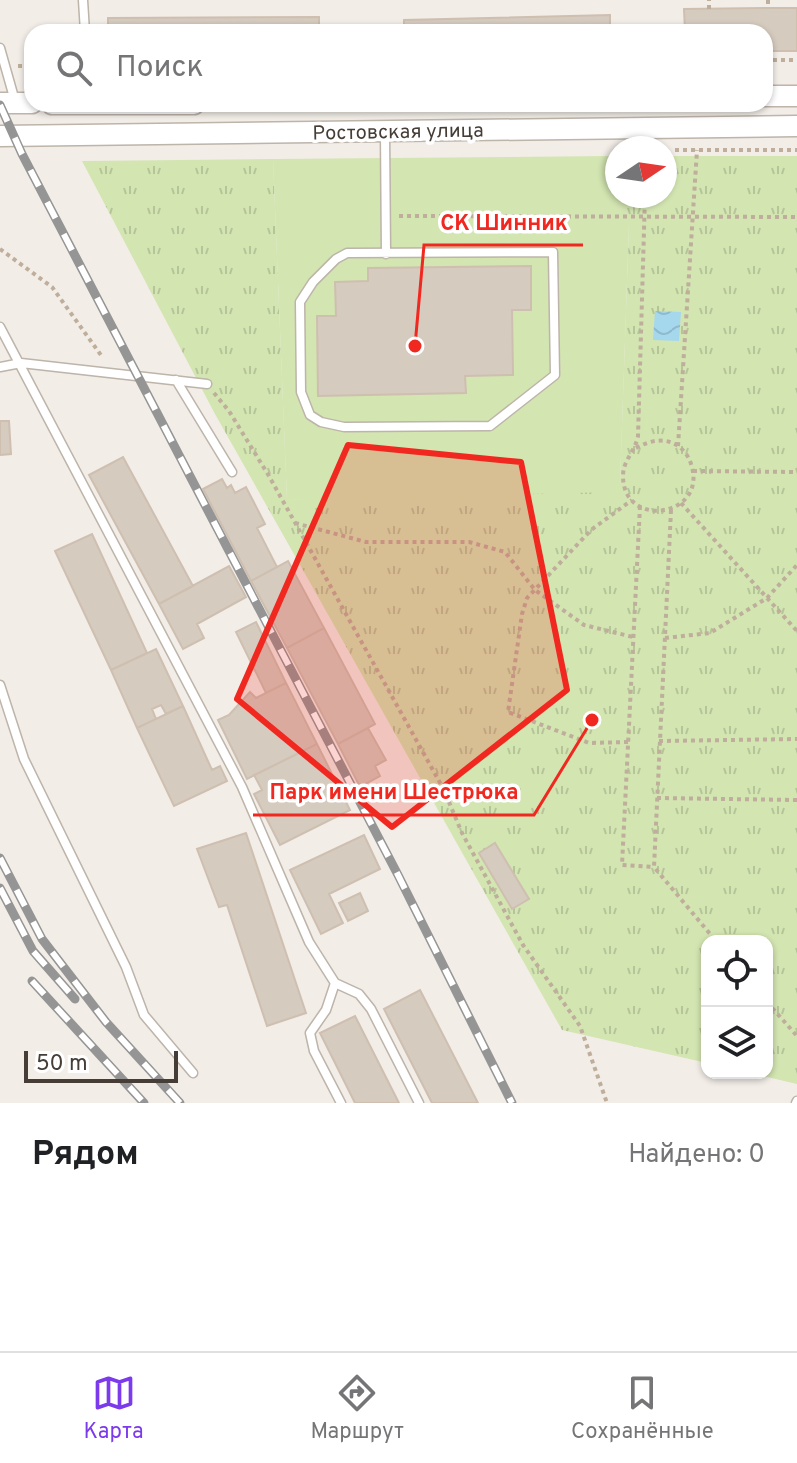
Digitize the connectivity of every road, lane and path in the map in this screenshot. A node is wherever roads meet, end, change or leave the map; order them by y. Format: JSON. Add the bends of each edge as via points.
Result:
{"nodes":[{"id":1,"x":83,"y":0,"type":"edge"},
{"id":2,"x":709,"y":0,"type":"edge"},
{"id":3,"x":768,"y":0,"type":"edge"},
{"id":4,"x":768,"y":8,"type":"dead end"},
{"id":5,"x":709,"y":9,"type":"dead end"},
{"id":6,"x":84,"y":24,"type":"edge"},
{"id":7,"x":0,"y":48,"type":"edge"},
{"id":8,"x":773,"y":60,"type":"edge"},
{"id":9,"x":797,"y":60,"type":"edge"},
{"id":10,"x":773,"y":96,"type":"edge"},
{"id":11,"x":797,"y":96,"type":"edge"},
{"id":12,"x":16,"y":103,"type":"edge"},
{"id":13,"x":797,"y":126,"type":"edge"},
{"id":14,"x":385,"y":131,"type":"junction"},
{"id":15,"x":0,"y":136,"type":"edge"},
{"id":16,"x":677,"y":150,"type":"edge"},
{"id":17,"x":697,"y":150,"type":"junction"},
{"id":18,"x":797,"y":150,"type":"edge"},
{"id":19,"x":644,"y":208,"type":"edge"},
{"id":20,"x":386,"y":216,"type":"junction"},
{"id":21,"x":693,"y":216,"type":"junction"},
{"id":22,"x":644,"y":217,"type":"junction"},
{"id":23,"x":797,"y":217,"type":"edge"},
{"id":24,"x":0,"y":249,"type":"edge"},
{"id":25,"x":386,"y":254,"type":"junction"},
{"id":26,"x":0,"y":327,"type":"edge"},
{"id":27,"x":21,"y":363,"type":"junction"},
{"id":28,"x":0,"y":367,"type":"edge"},
{"id":29,"x":114,"y":373,"type":"junction"},
{"id":30,"x":176,"y":380,"type":"junction"},
{"id":31,"x":207,"y":384,"type":"joint"},
{"id":32,"x":678,"y":446,"type":"junction"},
{"id":33,"x":636,"y":448,"type":"junction"},
{"id":34,"x":693,"y":471,"type":"junction"},
{"id":35,"x":232,"y":472,"type":"dead end"},
{"id":36,"x":797,"y":472,"type":"edge"},
{"id":37,"x":632,"y":500,"type":"junction"},
{"id":38,"x":681,"y":503,"type":"junction"},
{"id":39,"x":640,"y":506,"type":"junction"},
{"id":40,"x":671,"y":509,"type":"junction"},
{"id":41,"x":295,"y":523,"type":"junction"},
{"id":42,"x":797,"y":565,"type":"edge"},
{"id":43,"x":535,"y":590,"type":"junction"},
{"id":44,"x":767,"y":598,"type":"junction"},
{"id":45,"x":797,"y":631,"type":"edge"},
{"id":46,"x":633,"y":637,"type":"junction"},
{"id":47,"x":665,"y":638,"type":"junction"},
{"id":48,"x":0,"y":685,"type":"edge"},
{"id":49,"x":797,"y":739,"type":"edge"},
{"id":50,"x":659,"y":741,"type":"junction"},
{"id":51,"x":628,"y":742,"type":"junction"},
{"id":52,"x":657,"y":798,"type":"junction"},
{"id":53,"x":797,"y":800,"type":"edge"},
{"id":54,"x":654,"y":867,"type":"junction"},
{"id":55,"x":711,"y":935,"type":"edge"},
{"id":56,"x":335,"y":983,"type":"junction"},
{"id":57,"x":771,"y":1007,"type":"edge"},
{"id":58,"x":797,"y":1036,"type":"edge"},
{"id":59,"x":193,"y":1073,"type":"dead end"},
{"id":60,"x":341,"y":1103,"type":"edge"},
{"id":61,"x":419,"y":1103,"type":"edge"},
{"id":62,"x":607,"y":1103,"type":"edge"}],
"edges":[{"from":1,"to":6,"type":"lane"},
{"from":2,"to":5,"type":"path"},
{"from":3,"to":4,"type":"path"},
{"from":7,"to":12,"type":"lane"},
{"from":8,"to":9,"type":"path"},
{"from":10,"to":11,"type":"street"},
{"from":13,"to":14,"type":"street","name":"Ростовская улица"},
{"from":14,"to":15,"type":"street","name":"Ростовская улица"},
{"from":14,"to":20,"type":"lane"},
{"from":16,"to":17,"type":"path"},
{"from":17,"to":18,"type":"path"},
{"from":17,"to":21,"type":"path"},
{"from":19,"to":22,"type":"path"},
{"from":20,"to":22,"type":"path"},
{"from":20,"to":25,"type":"lane"},
{"from":21,"to":22,"type":"path"},
{"from":21,"to":23,"type":"path"},
{"from":21,"to":32,"type":"path"},
{"from":22,"to":33,"type":"path"},
{"from":24,"to":29,"type":"path","via":[[52,287]]},
{"from":25,"to":25,"type":"lane","via":[[553,252],[555,375],[490,426],[344,427],[310,415],[301,392],[300,302],[336,259],[347,253]]},
{"from":26,"to":27,"type":"lane"},
{"from":27,"to":28,"type":"lane"},
{"from":27,"to":29,"type":"lane"},
{"from":27,"to":56,"type":"lane","via":[[242,787],[309,942]]},
{"from":29,"to":30,"type":"lane"},
{"from":30,"to":31,"type":"lane"},
{"from":30,"to":35,"type":"lane"},
{"from":31,"to":41,"type":"path","via":[[229,411]]},
{"from":32,"to":33,"type":"path","via":[[651,441]]},
{"from":32,"to":34,"type":"path"},
{"from":33,"to":37,"type":"path","via":[[623,479]]},
{"from":34,"to":36,"type":"path"},
{"from":34,"to":38,"type":"path","via":[[692,487]]},
{"from":37,"to":39,"type":"path"},
{"from":37,"to":43,"type":"path","via":[[591,530]]},
{"from":38,"to":40,"type":"path"},
{"from":38,"to":44,"type":"path"},
{"from":39,"to":40,"type":"path"},
{"from":39,"to":46,"type":"path"},
{"from":40,"to":47,"type":"path"},
{"from":41,"to":43,"type":"path","via":[[366,542],[469,542],[505,552]]},
{"from":41,"to":62,"type":"path","via":[[443,788],[523,945],[580,1026]]},
{"from":42,"to":44,"type":"path"},
{"from":43,"to":46,"type":"path","via":[[584,625]]},
{"from":43,"to":51,"type":"path","via":[[522,614],[508,712],[589,743]]},
{"from":44,"to":45,"type":"path"},
{"from":44,"to":47,"type":"path","via":[[710,633]]},
{"from":46,"to":51,"type":"path"},
{"from":47,"to":50,"type":"path"},
{"from":48,"to":59,"type":"lane","via":[[24,759],[126,967],[144,1015]]},
{"from":49,"to":50,"type":"path"},
{"from":50,"to":52,"type":"path"},
{"from":51,"to":54,"type":"path","via":[[622,865]]},
{"from":52,"to":53,"type":"path"},
{"from":52,"to":54,"type":"path"},
{"from":54,"to":55,"type":"path"},
{"from":56,"to":60,"type":"lane","via":[[326,1010],[310,1033]]},
{"from":56,"to":61,"type":"lane","via":[[359,994],[371,1009]]},
{"from":57,"to":58,"type":"path"}]}
